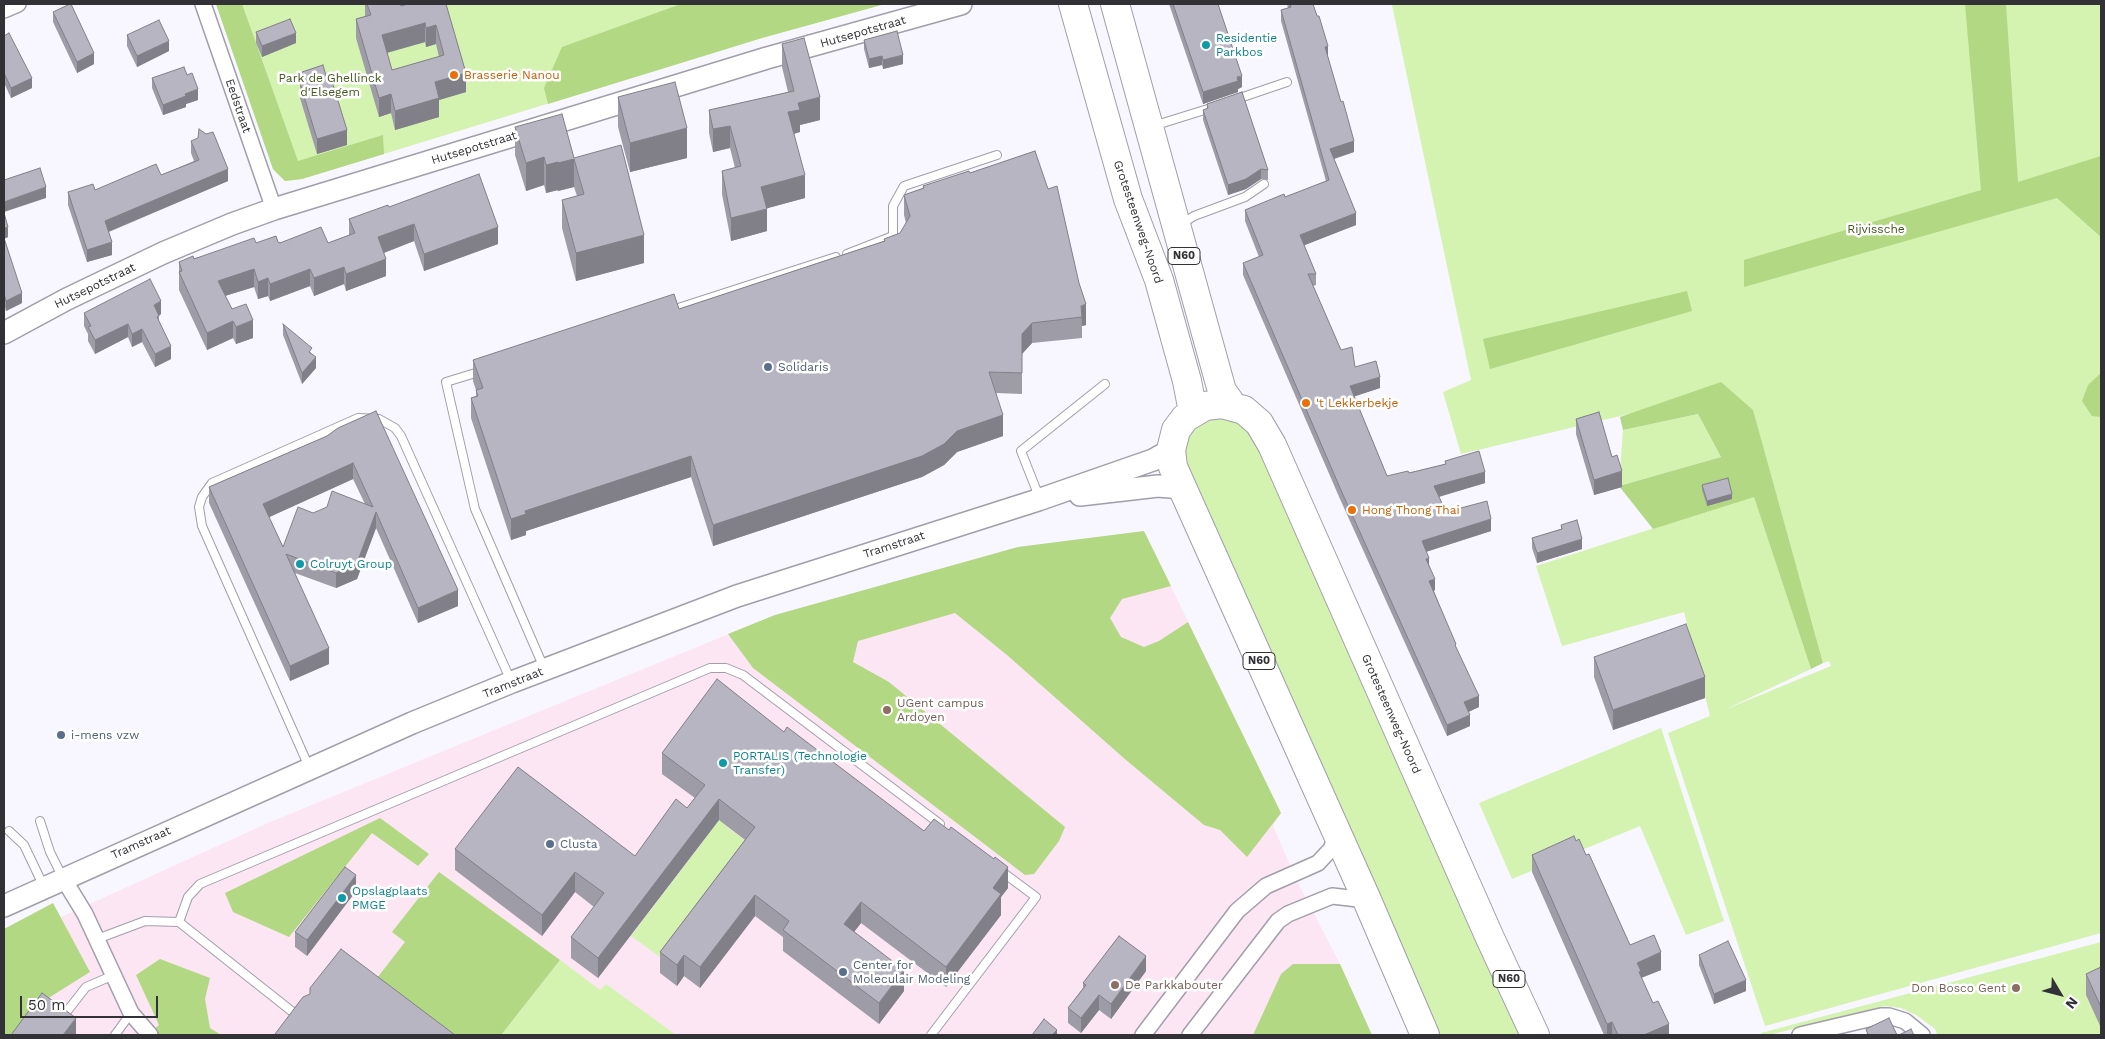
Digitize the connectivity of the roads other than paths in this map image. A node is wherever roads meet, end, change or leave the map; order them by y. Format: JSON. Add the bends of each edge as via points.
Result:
{"nodes":[{"id":1,"x":18,"y":4,"type":"edge"},
{"id":2,"x":202,"y":4,"type":"edge"},
{"id":3,"x":961,"y":4,"type":"edge"},
{"id":4,"x":1073,"y":4,"type":"edge"},
{"id":5,"x":1115,"y":4,"type":"edge"},
{"id":6,"x":4,"y":10,"type":"edge"},
{"id":7,"x":1287,"y":82,"type":"dead end"},
{"id":8,"x":1225,"y":103,"type":"edge"},
{"id":9,"x":1216,"y":106,"type":"edge"},
{"id":10,"x":1148,"y":127,"type":"junction"},
{"id":11,"x":998,"y":155,"type":"dead end"},
{"id":12,"x":1264,"y":184,"type":"dead end"},
{"id":13,"x":274,"y":208,"type":"junction"},
{"id":14,"x":1176,"y":227,"type":"junction"},
{"id":15,"x":663,"y":313,"type":"edge"},
{"id":16,"x":4,"y":333,"type":"edge"},
{"id":17,"x":493,"y":367,"type":"edge"},
{"id":18,"x":1105,"y":384,"type":"dead end"},
{"id":19,"x":1232,"y":405,"type":"junction"},
{"id":20,"x":1192,"y":412,"type":"junction"},
{"id":21,"x":1171,"y":450,"type":"junction"},
{"id":22,"x":1182,"y":488,"type":"junction"},
{"id":23,"x":1038,"y":500,"type":"junction"},
{"id":24,"x":545,"y":670,"type":"junction"},
{"id":25,"x":512,"y":682,"type":"junction"},
{"id":26,"x":309,"y":768,"type":"junction"},
{"id":27,"x":40,"y":821,"type":"dead end"},
{"id":28,"x":9,"y":831,"type":"dead end"},
{"id":29,"x":949,"y":831,"type":"edge"},
{"id":30,"x":1337,"y":834,"type":"junction"},
{"id":31,"x":997,"y":867,"type":"edge"},
{"id":32,"x":63,"y":878,"type":"junction"},
{"id":33,"x":44,"y":887,"type":"junction"},
{"id":34,"x":1367,"y":900,"type":"junction"},
{"id":35,"x":4,"y":906,"type":"edge"},
{"id":36,"x":178,"y":922,"type":"junction"},
{"id":37,"x":97,"y":939,"type":"junction"},
{"id":38,"x":114,"y":975,"type":"junction"},
{"id":39,"x":131,"y":1013,"type":"junction"},
{"id":40,"x":305,"y":1021,"type":"edge"},
{"id":41,"x":58,"y":1023,"type":"edge"},
{"id":42,"x":1152,"y":1028,"type":"edge"},
{"id":43,"x":115,"y":1035,"type":"edge"},
{"id":44,"x":150,"y":1035,"type":"edge"},
{"id":45,"x":931,"y":1035,"type":"edge"},
{"id":46,"x":1143,"y":1035,"type":"edge"},
{"id":47,"x":1190,"y":1035,"type":"edge"},
{"id":48,"x":1426,"y":1035,"type":"edge"},
{"id":49,"x":1535,"y":1035,"type":"edge"},
{"id":50,"x":1800,"y":1035,"type":"edge"},
{"id":51,"x":1922,"y":1035,"type":"edge"}],
"edges":[{"from":1,"to":6,"type":"street"},
{"from":2,"to":13,"type":"street","name":"Eedstraat"},
{"from":3,"to":13,"type":"main road","name":"Hutsepotstraat","via":[[767,58]]},
{"from":4,"to":20,"type":"highway","name":"Grotesteenweg-Noord","number":"N60","via":[[1128,198],[1159,280],[1187,381]]},
{"from":5,"to":10,"type":"highway","number":"N60"},
{"from":7,"to":8,"type":"lane"},
{"from":9,"to":10,"type":"lane"},
{"from":10,"to":14,"type":"highway","number":"N60"},
{"from":11,"to":15,"type":"lane","via":[[904,186],[893,206],[892,236]]},
{"from":12,"to":14,"type":"lane","via":[[1245,197],[1194,216]]},
{"from":13,"to":16,"type":"main road","name":"Hutsepotstraat","via":[[162,254]]},
{"from":14,"to":19,"type":"highway","number":"N60","via":[[1222,391]]},
{"from":17,"to":24,"type":"lane","via":[[446,382],[475,509]]},
{"from":18,"to":23,"type":"lane","via":[[1021,451]]},
{"from":19,"to":20,"type":"highway","via":[[1216,404]]},
{"from":19,"to":49,"type":"highway","name":"Grotesteenweg-Noord","number":"N60","via":[[1259,423],[1272,445]]},
{"from":20,"to":21,"type":"highway","number":"N60","via":[[1176,430]]},
{"from":21,"to":22,"type":"highway","number":"N60","via":[[1173,468]]},
{"from":21,"to":23,"type":"main road","name":"Tramstraat","via":[[1152,460]]},
{"from":22,"to":23,"type":"main road","name":"Tramstraat","via":[[1158,486]]},
{"from":22,"to":30,"type":"highway","number":"N60"},
{"from":23,"to":24,"type":"main road","name":"Tramstraat","via":[[737,596]]},
{"from":24,"to":25,"type":"main road","name":"Tramstraat"},
{"from":25,"to":26,"type":"main road","name":"Tramstraat"},
{"from":25,"to":26,"type":"lane","via":[[401,436],[379,418],[358,418],[212,483],[199,507],[202,526]]},
{"from":26,"to":32,"type":"main road","name":"Tramstraat"},
{"from":27,"to":32,"type":"lane"},
{"from":28,"to":33,"type":"lane","via":[[24,845]]},
{"from":29,"to":36,"type":"lane","via":[[743,675],[726,668],[710,668],[200,884],[188,897]]},
{"from":30,"to":34,"type":"highway","number":"N60"},
{"from":30,"to":42,"type":"street","via":[[1331,848],[1318,863],[1266,886],[1237,911]]},
{"from":31,"to":45,"type":"lane","via":[[1036,897]]},
{"from":32,"to":33,"type":"main road","name":"Tramstraat"},
{"from":32,"to":37,"type":"street"},
{"from":33,"to":35,"type":"main road","name":"Tramstraat"},
{"from":34,"to":47,"type":"street","via":[[1332,896],[1278,921]]},
{"from":34,"to":48,"type":"highway","number":"N60"},
{"from":36,"to":37,"type":"lane","via":[[145,921]]},
{"from":36,"to":40,"type":"lane"},
{"from":37,"to":38,"type":"street"},
{"from":38,"to":39,"type":"street"},
{"from":38,"to":41,"type":"lane","via":[[86,987]]},
{"from":39,"to":43,"type":"lane"},
{"from":39,"to":44,"type":"street"},
{"from":42,"to":46,"type":"street"},
{"from":50,"to":51,"type":"street","via":[[1881,1016],[1904,1021]]}]}
